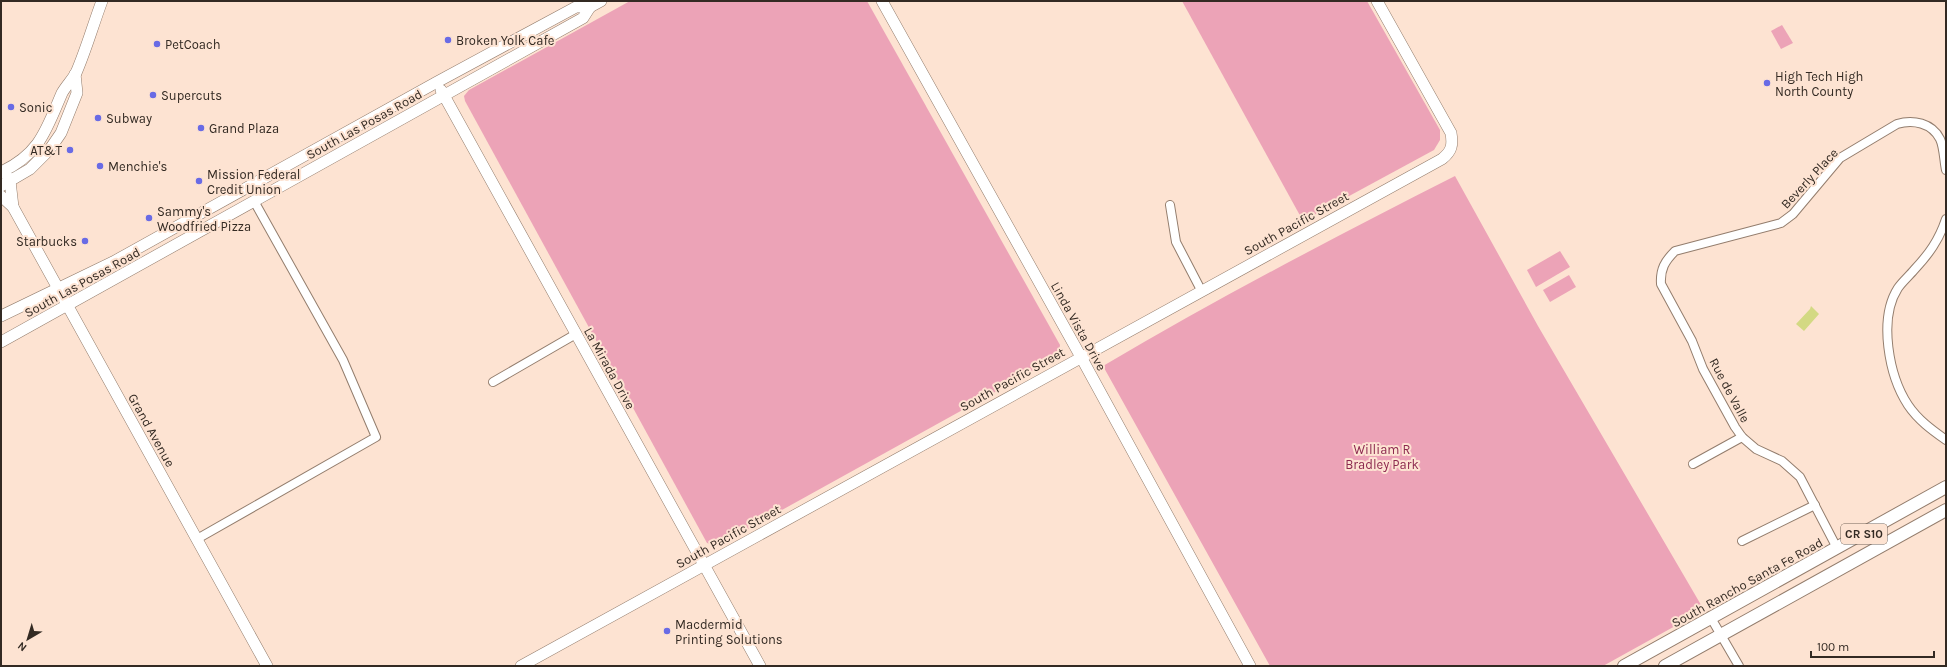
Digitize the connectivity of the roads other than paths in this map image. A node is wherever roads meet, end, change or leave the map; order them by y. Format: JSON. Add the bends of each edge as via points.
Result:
{"nodes":[{"id":1,"x":102,"y":1,"type":"edge"},
{"id":2,"x":601,"y":1,"type":"edge"},
{"id":3,"x":882,"y":1,"type":"edge"},
{"id":4,"x":1377,"y":1,"type":"edge"},
{"id":5,"x":590,"y":7,"type":"junction"},
{"id":6,"x":75,"y":74,"type":"junction"},
{"id":7,"x":437,"y":82,"type":"junction"},
{"id":8,"x":444,"y":95,"type":"junction"},
{"id":9,"x":1946,"y":170,"type":"edge"},
{"id":10,"x":3,"y":175,"type":"edge"},
{"id":11,"x":1,"y":196,"type":"edge"},
{"id":12,"x":254,"y":201,"type":"junction"},
{"id":13,"x":1170,"y":205,"type":"dead end"},
{"id":14,"x":13,"y":207,"type":"junction"},
{"id":15,"x":1946,"y":219,"type":"edge"},
{"id":16,"x":1662,"y":284,"type":"joint"},
{"id":17,"x":58,"y":289,"type":"junction"},
{"id":18,"x":1201,"y":290,"type":"junction"},
{"id":19,"x":67,"y":306,"type":"junction"},
{"id":20,"x":1,"y":316,"type":"edge"},
{"id":21,"x":576,"y":334,"type":"junction"},
{"id":22,"x":1,"y":342,"type":"edge"},
{"id":23,"x":1080,"y":357,"type":"junction"},
{"id":24,"x":493,"y":382,"type":"dead end"},
{"id":25,"x":1742,"y":437,"type":"junction"},
{"id":26,"x":1946,"y":440,"type":"edge"},
{"id":27,"x":1693,"y":464,"type":"dead end"},
{"id":28,"x":1946,"y":488,"type":"edge"},
{"id":29,"x":1815,"y":505,"type":"junction"},
{"id":30,"x":1946,"y":510,"type":"edge"},
{"id":31,"x":197,"y":539,"type":"junction"},
{"id":32,"x":1742,"y":541,"type":"dead end"},
{"id":33,"x":1837,"y":548,"type":"junction"},
{"id":34,"x":704,"y":565,"type":"junction"},
{"id":35,"x":1711,"y":618,"type":"junction"},
{"id":36,"x":1721,"y":635,"type":"junction"},
{"id":37,"x":267,"y":666,"type":"edge"},
{"id":38,"x":521,"y":666,"type":"edge"},
{"id":39,"x":760,"y":666,"type":"edge"},
{"id":40,"x":1250,"y":666,"type":"edge"},
{"id":41,"x":1624,"y":666,"type":"edge"},
{"id":42,"x":1665,"y":666,"type":"edge"},
{"id":43,"x":1739,"y":666,"type":"edge"}],
"edges":[{"from":1,"to":6,"type":"main road"},
{"from":2,"to":5,"type":"main road","name":"South Las Posas Road"},
{"from":3,"to":23,"type":"main road","name":"Linda Vista Drive"},
{"from":4,"to":18,"type":"main road","name":"South Pacific Street","via":[[1451,133],[1453,145],[1448,154]]},
{"from":5,"to":7,"type":"main road","name":"South Las Posas Road","via":[[576,7]]},
{"from":5,"to":8,"type":"main road","name":"South Las Posas Road","via":[[583,18]]},
{"from":6,"to":10,"type":"main road","via":[[67,85],[45,135],[31,153]]},
{"from":6,"to":10,"type":"main road","via":[[77,94],[60,133],[38,163]]},
{"from":7,"to":8,"type":"main road","name":"La Mirada Drive"},
{"from":7,"to":17,"type":"main road","name":"South Las Posas Road","via":[[120,259]]},
{"from":8,"to":12,"type":"main road","name":"South Las Posas Road"},
{"from":8,"to":21,"type":"main road","name":"La Mirada Drive"},
{"from":9,"to":16,"type":"street","name":"Beverly Place","via":[[1940,140],[1930,127],[1904,121],[1840,158],[1793,214],[1781,223],[1675,251],[1664,262],[1660,275]]},
{"from":10,"to":14,"type":"main road","name":"Grand Avenue"},
{"from":11,"to":14,"type":"main road","name":"Grand Avenue"},
{"from":12,"to":19,"type":"main road","name":"South Las Posas Road"},
{"from":12,"to":31,"type":"street","via":[[343,360],[376,437]]},
{"from":13,"to":18,"type":"street","via":[[1176,242]]},
{"from":14,"to":17,"type":"main road","name":"Grand Avenue"},
{"from":15,"to":26,"type":"street","via":[[1934,246],[1898,288],[1886,324],[1891,362],[1901,393],[1926,426]]},
{"from":16,"to":25,"type":"street","name":"Rue de Valle","via":[[1692,341],[1703,369]]},
{"from":17,"to":19,"type":"main road","name":"Grand Avenue"},
{"from":17,"to":20,"type":"main road","name":"South Las Posas Road"},
{"from":18,"to":23,"type":"main road","name":"South Pacific Street"},
{"from":19,"to":22,"type":"main road","name":"South Las Posas Road"},
{"from":19,"to":31,"type":"main road","name":"Grand Avenue"},
{"from":21,"to":24,"type":"street"},
{"from":21,"to":34,"type":"main road","name":"La Mirada Drive"},
{"from":23,"to":34,"type":"main road","name":"South Pacific Street"},
{"from":23,"to":40,"type":"main road","name":"Linda Vista Drive"},
{"from":25,"to":27,"type":"street"},
{"from":25,"to":29,"type":"street","name":"Rue de Valle","via":[[1756,449],[1782,461],[1800,477]]},
{"from":28,"to":33,"type":"main road","name":"South Rancho Santa Fe Road","number":"CR S10"},
{"from":29,"to":32,"type":"street"},
{"from":29,"to":33,"type":"street","name":"Rue de Valle"},
{"from":30,"to":36,"type":"main road","number":"CR S10"},
{"from":31,"to":37,"type":"main road","name":"Grand Avenue"},
{"from":33,"to":35,"type":"main road","name":"South Rancho Santa Fe Road","number":"CR S10"},
{"from":34,"to":38,"type":"main road","name":"South Pacific Street"},
{"from":34,"to":39,"type":"main road","name":"La Mirada Drive"},
{"from":35,"to":36,"type":"street"},
{"from":35,"to":41,"type":"main road","name":"South Rancho Santa Fe Road","number":"CR S10"},
{"from":36,"to":42,"type":"main road","number":"CR S10"},
{"from":36,"to":43,"type":"street"}]}
